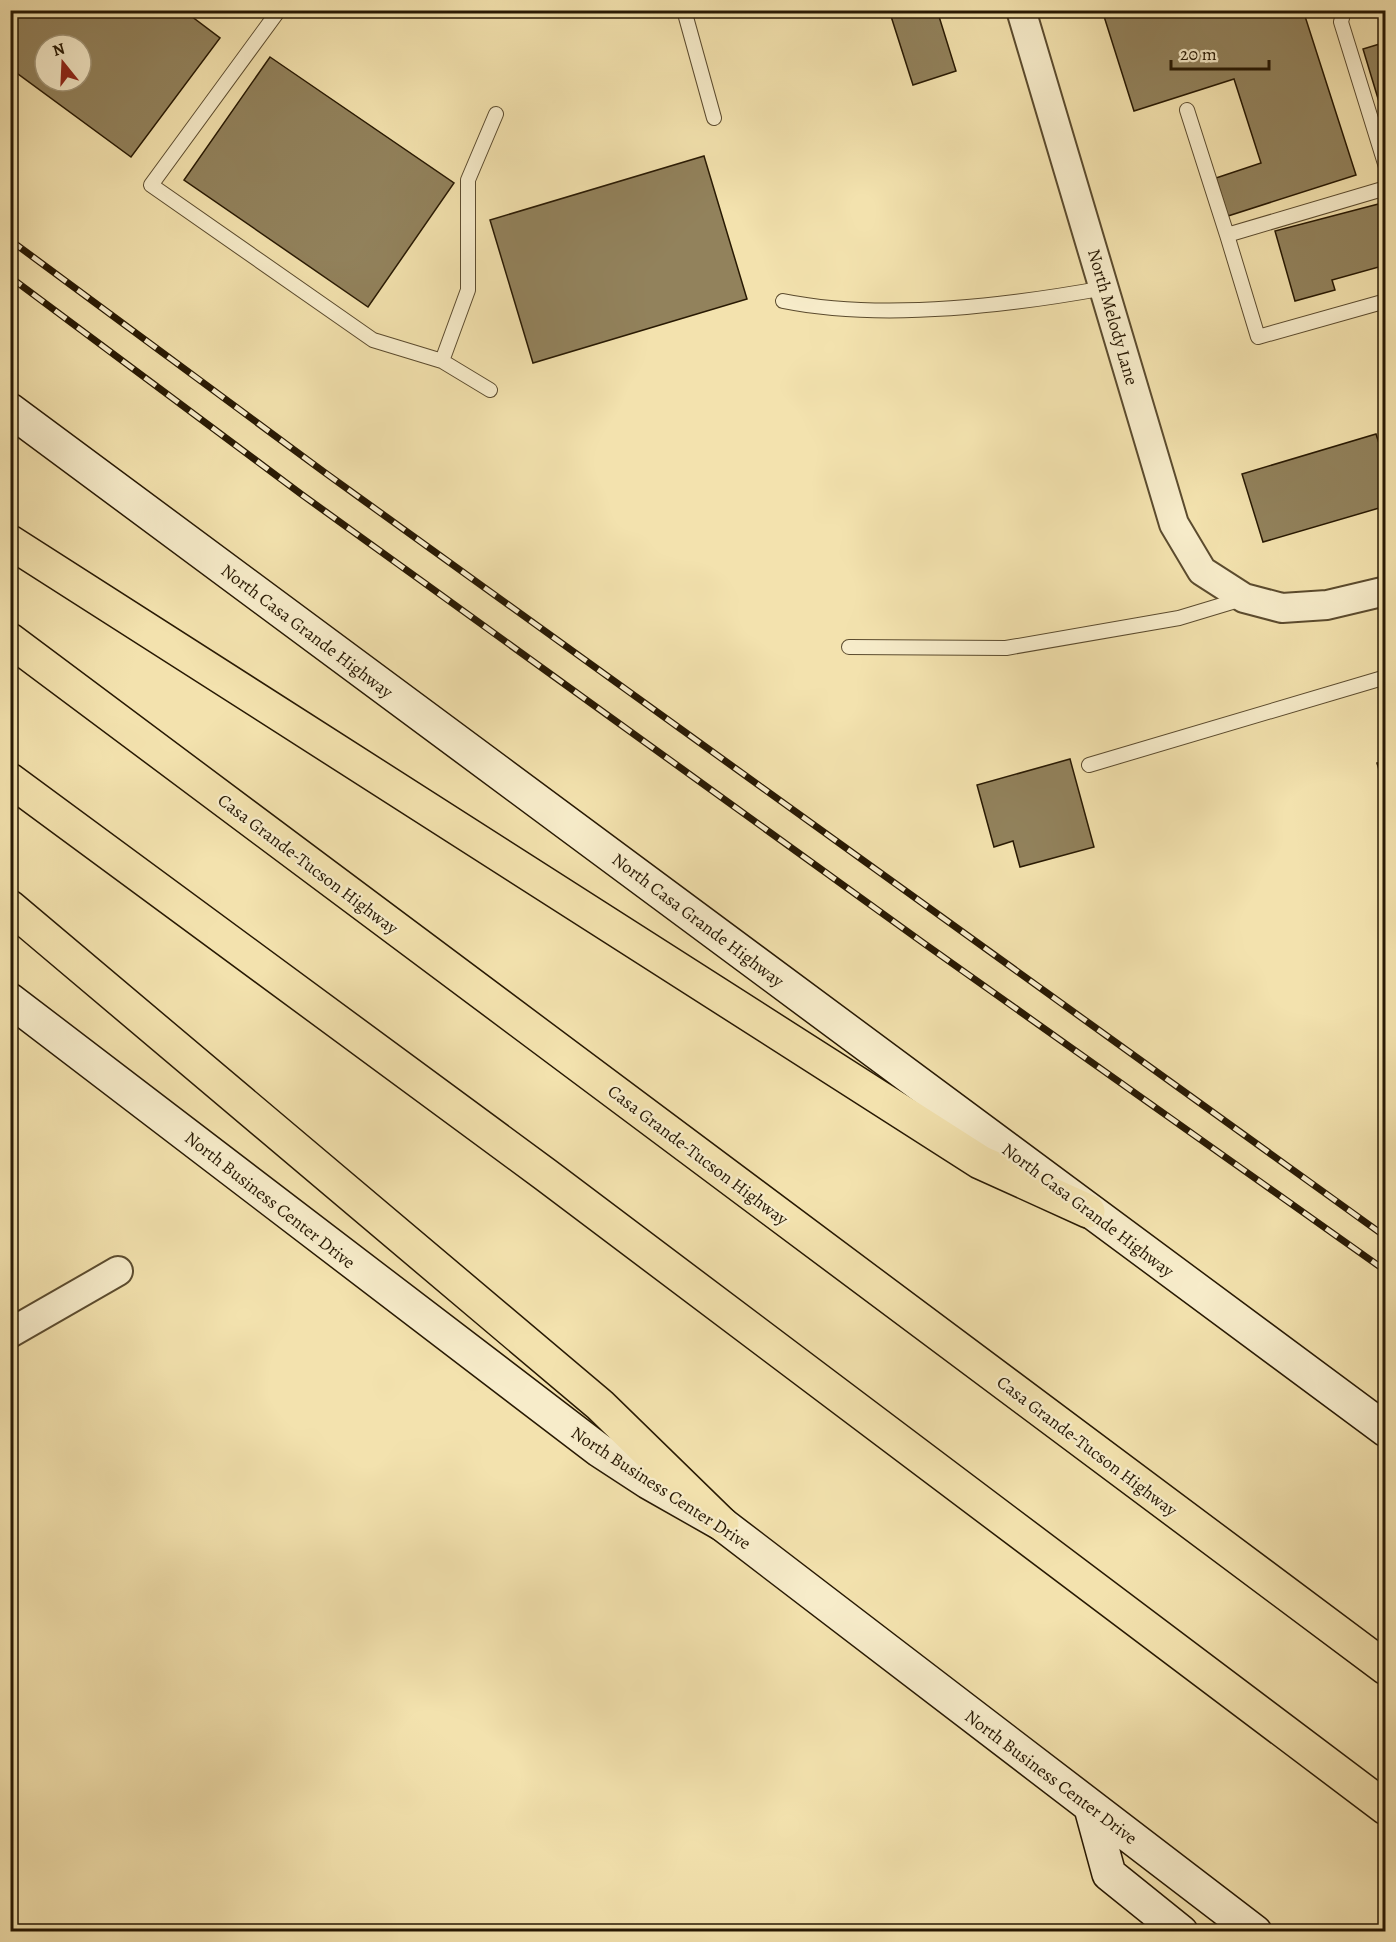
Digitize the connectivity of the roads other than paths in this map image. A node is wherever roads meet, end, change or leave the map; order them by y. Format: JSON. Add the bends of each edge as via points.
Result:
{"nodes":[{"id":1,"x":279,"y":10,"type":"edge"},
{"id":2,"x":684,"y":10,"type":"edge"},
{"id":3,"x":1021,"y":10,"type":"edge"},
{"id":4,"x":1344,"y":10,"type":"edge"},
{"id":5,"x":1186,"y":110,"type":"dead end"},
{"id":6,"x":496,"y":114,"type":"dead end"},
{"id":7,"x":714,"y":118,"type":"dead end"},
{"id":8,"x":1386,"y":166,"type":"edge"},
{"id":9,"x":1386,"y":188,"type":"edge"},
{"id":10,"x":1227,"y":235,"type":"junction"},
{"id":11,"x":1105,"y":288,"type":"junction"},
{"id":12,"x":783,"y":301,"type":"dead end"},
{"id":13,"x":1386,"y":301,"type":"edge"},
{"id":14,"x":442,"y":361,"type":"junction"},
{"id":15,"x":490,"y":390,"type":"dead end"},
{"id":16,"x":10,"y":410,"type":"edge"},
{"id":17,"x":10,"y":542,"type":"edge"},
{"id":18,"x":1386,"y":591,"type":"edge"},
{"id":19,"x":1244,"y":598,"type":"junction"},
{"id":20,"x":10,"y":640,"type":"edge"},
{"id":21,"x":849,"y":647,"type":"dead end"},
{"id":22,"x":1386,"y":677,"type":"edge"},
{"id":23,"x":1089,"y":765,"type":"dead end"},
{"id":24,"x":10,"y":780,"type":"edge"},
{"id":25,"x":10,"y":907,"type":"edge"},
{"id":26,"x":10,"y":1000,"type":"edge"},
{"id":27,"x":1088,"y":1211,"type":"junction"},
{"id":28,"x":118,"y":1271,"type":"dead end"},
{"id":29,"x":10,"y":1333,"type":"edge"},
{"id":30,"x":1386,"y":1430,"type":"edge"},
{"id":31,"x":722,"y":1524,"type":"junction"},
{"id":32,"x":1386,"y":1668,"type":"edge"},
{"id":33,"x":1091,"y":1808,"type":"junction"},
{"id":34,"x":1386,"y":1808,"type":"edge"},
{"id":35,"x":1181,"y":1932,"type":"edge"},
{"id":36,"x":1255,"y":1932,"type":"edge"}],
"edges":[{"from":1,"to":14,"type":"lane","via":[[151,185],[373,340]]},
{"from":2,"to":7,"type":"lane"},
{"from":3,"to":11,"type":"street","name":"North Melody Lane"},
{"from":4,"to":8,"type":"lane","via":[[1341,22]]},
{"from":5,"to":10,"type":"lane"},
{"from":6,"to":14,"type":"lane","via":[[468,180],[468,290]]},
{"from":9,"to":10,"type":"lane"},
{"from":10,"to":13,"type":"lane","via":[[1258,337]]},
{"from":11,"to":12,"type":"lane","via":[[1042,300],[911,309],[820,308]]},
{"from":11,"to":19,"type":"street","name":"North Melody Lane","via":[[1174,524],[1202,571]]},
{"from":14,"to":15,"type":"lane"},
{"from":16,"to":27,"type":"main road","name":"North Casa Grande Highway"},
{"from":17,"to":27,"type":"highway","via":[[980,1162]]},
{"from":18,"to":19,"type":"street","name":"North Melody Lane","via":[[1327,605],[1282,608]]},
{"from":19,"to":21,"type":"lane","via":[[1179,618],[1006,648]]},
{"from":20,"to":32,"type":"highway","name":"Casa Grande-Tucson Highway"},
{"from":22,"to":23,"type":"lane"},
{"from":24,"to":34,"type":"highway","via":[[546,1175]]},
{"from":25,"to":31,"type":"highway","via":[[600,1405]]},
{"from":26,"to":31,"type":"main road","name":"North Business Center Drive","via":[[599,1450]]},
{"from":27,"to":30,"type":"main road","name":"North Casa Grande Highway"},
{"from":28,"to":29,"type":"street"},
{"from":31,"to":33,"type":"main road","name":"North Business Center Drive"},
{"from":33,"to":35,"type":"main road","via":[[1109,1874]]},
{"from":33,"to":36,"type":"main road","name":"North Business Center Drive"}]}
